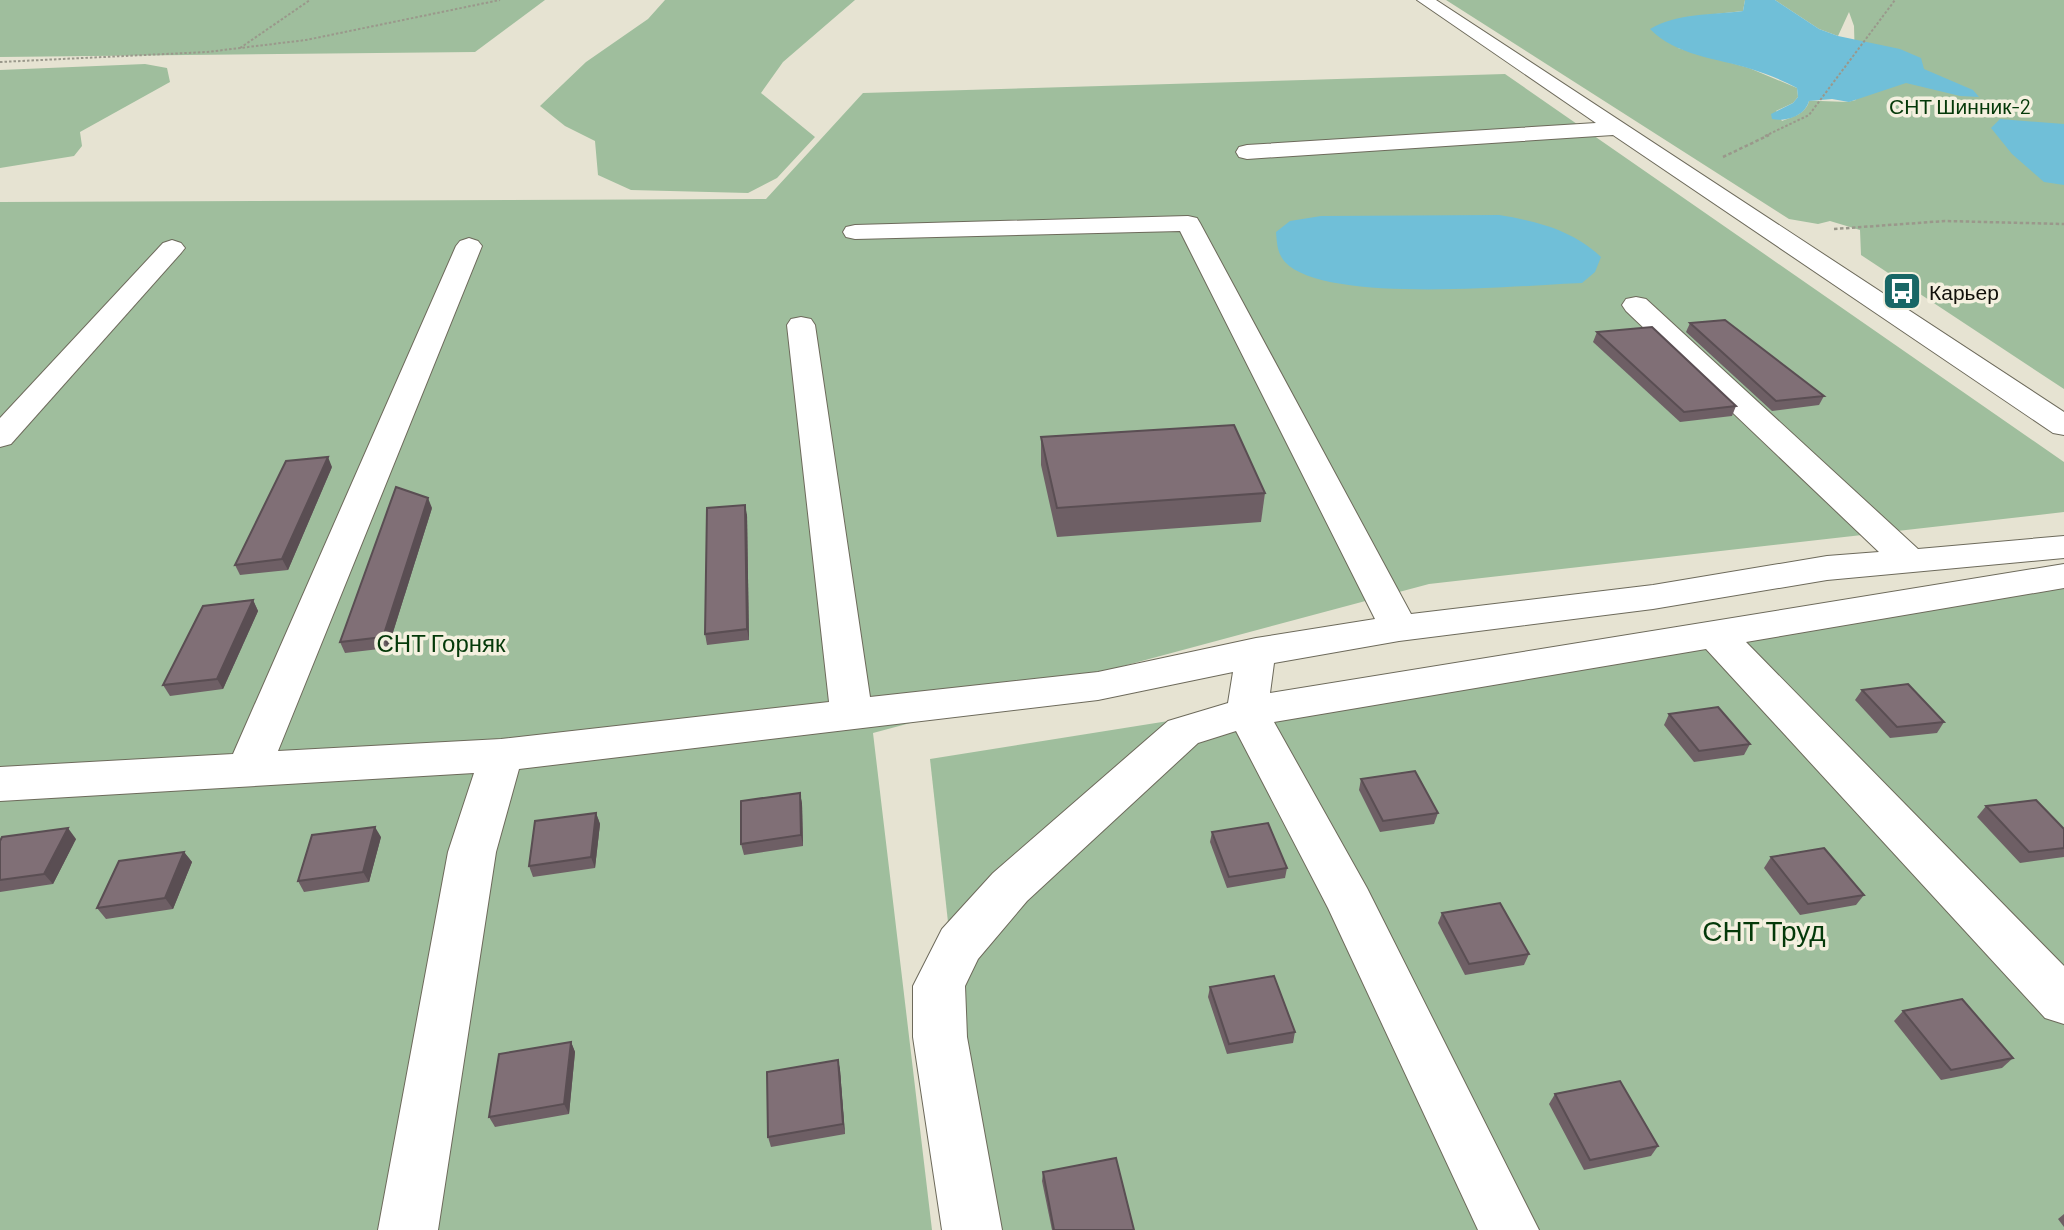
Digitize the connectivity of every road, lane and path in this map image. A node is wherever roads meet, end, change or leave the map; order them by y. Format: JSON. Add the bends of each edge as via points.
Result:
{"nodes":[{"id":1,"x":310,"y":0,"type":"edge"},
{"id":2,"x":500,"y":0,"type":"edge"},
{"id":3,"x":1425,"y":0,"type":"edge"},
{"id":4,"x":1895,"y":0,"type":"edge"},
{"id":5,"x":240,"y":48,"type":"junction"},
{"id":6,"x":0,"y":62,"type":"edge"},
{"id":7,"x":1618,"y":128,"type":"junction"},
{"id":8,"x":1247,"y":152,"type":"dead end"},
{"id":9,"x":1687,"y":175,"type":"junction"},
{"id":10,"x":2064,"y":224,"type":"edge"},
{"id":11,"x":855,"y":232,"type":"dead end"},
{"id":12,"x":1778,"y":235,"type":"junction"},
{"id":13,"x":469,"y":246,"type":"dead end"},
{"id":14,"x":173,"y":248,"type":"dead end"},
{"id":15,"x":1636,"y":305,"type":"dead end"},
{"id":16,"x":800,"y":325,"type":"dead end"},
{"id":17,"x":2064,"y":426,"type":"edge"},
{"id":18,"x":0,"y":437,"type":"edge"},
{"id":19,"x":2064,"y":547,"type":"edge"},
{"id":20,"x":1909,"y":560,"type":"junction"},
{"id":21,"x":2064,"y":576,"type":"edge"},
{"id":22,"x":1399,"y":628,"type":"junction"},
{"id":23,"x":1716,"y":635,"type":"junction"},
{"id":24,"x":1256,"y":652,"type":"junction"},
{"id":25,"x":1247,"y":712,"type":"junction"},
{"id":26,"x":852,"y":715,"type":"junction"},
{"id":27,"x":502,"y":755,"type":"junction"},
{"id":28,"x":248,"y":770,"type":"junction"},
{"id":29,"x":0,"y":784,"type":"edge"},
{"id":30,"x":2064,"y":1001,"type":"edge"},
{"id":31,"x":408,"y":1230,"type":"edge"},
{"id":32,"x":972,"y":1230,"type":"edge"},
{"id":33,"x":1509,"y":1230,"type":"edge"}],
"edges":[{"from":1,"to":5,"type":"path"},
{"from":2,"to":5,"type":"path","via":[[306,40]]},
{"from":3,"to":7,"type":"street"},
{"from":4,"to":9,"type":"path","via":[[1809,115]]},
{"from":5,"to":6,"type":"path"},
{"from":7,"to":8,"type":"street"},
{"from":7,"to":9,"type":"street"},
{"from":9,"to":12,"type":"street"},
{"from":10,"to":12,"type":"path","via":[[1945,221]]},
{"from":11,"to":22,"type":"street","via":[[1188,223]]},
{"from":12,"to":17,"type":"street"},
{"from":13,"to":28,"type":"street"},
{"from":14,"to":18,"type":"street"},
{"from":15,"to":20,"type":"street"},
{"from":16,"to":26,"type":"street"},
{"from":19,"to":20,"type":"street"},
{"from":20,"to":22,"type":"street"},
{"from":21,"to":23,"type":"street"},
{"from":22,"to":24,"type":"street"},
{"from":23,"to":25,"type":"street"},
{"from":23,"to":30,"type":"street"},
{"from":24,"to":25,"type":"street"},
{"from":24,"to":26,"type":"street","via":[[1098,686]]},
{"from":25,"to":32,"type":"street","via":[[1183,732],[1010,887],[960,944],[939,986],[940,1037]]},
{"from":25,"to":33,"type":"street","via":[[1350,902]]},
{"from":26,"to":27,"type":"street"},
{"from":27,"to":28,"type":"street"},
{"from":27,"to":31,"type":"street","via":[[472,852]]},
{"from":28,"to":29,"type":"street"}]}
